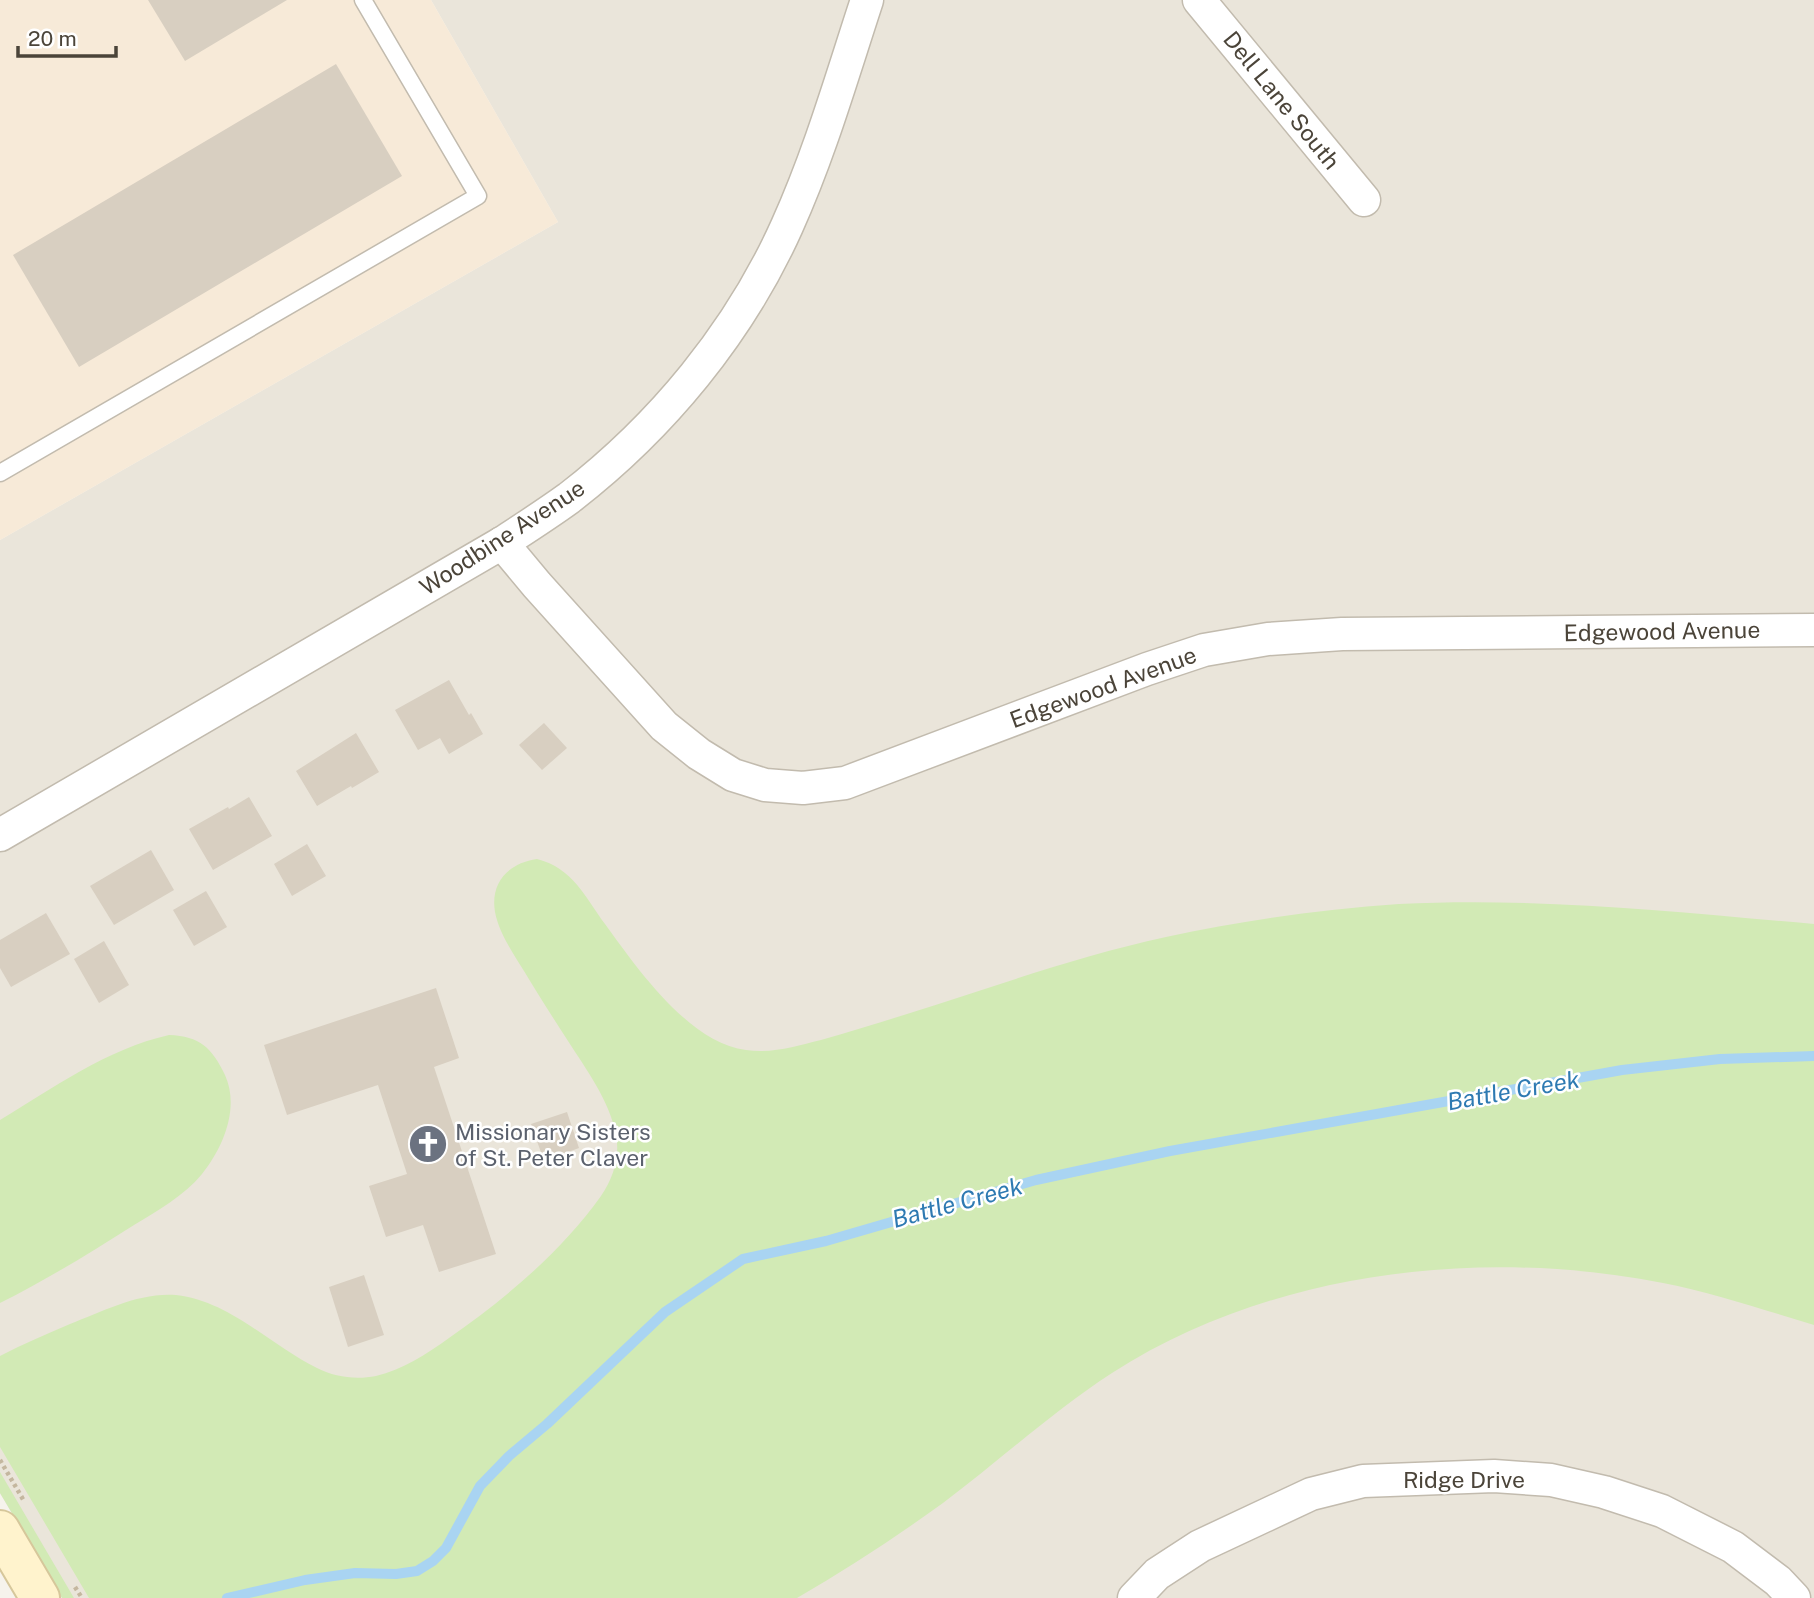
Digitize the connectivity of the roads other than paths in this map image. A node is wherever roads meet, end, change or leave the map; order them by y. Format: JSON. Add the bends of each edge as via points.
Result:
{"nodes":[{"id":1,"x":363,"y":0,"type":"edge"},
{"id":2,"x":867,"y":0,"type":"edge"},
{"id":3,"x":1199,"y":0,"type":"edge"},
{"id":4,"x":1364,"y":200,"type":"dead end"},
{"id":5,"x":0,"y":473,"type":"edge"},
{"id":6,"x":502,"y":542,"type":"junction"},
{"id":7,"x":1814,"y":630,"type":"edge"},
{"id":8,"x":0,"y":835,"type":"edge"},
{"id":9,"x":0,"y":1530,"type":"edge"},
{"id":10,"x":40,"y":1598,"type":"edge"},
{"id":11,"x":1134,"y":1598,"type":"edge"},
{"id":12,"x":1794,"y":1598,"type":"edge"}],
"edges":[{"from":1,"to":5,"type":"lane","via":[[478,195]]},
{"from":2,"to":6,"type":"street","name":"Woodbine Avenue","via":[[800,195],[739,314],[643,433],[574,493]]},
{"from":3,"to":4,"type":"street","name":"Dell Lane South"},
{"from":6,"to":7,"type":"street","name":"Edgewood Avenue","via":[[664,726],[733,775],[765,785],[803,788],[845,783],[1204,650],[1268,639],[1342,634]]},
{"from":6,"to":8,"type":"street","name":"Woodbine Avenue"},
{"from":9,"to":10,"type":"main road"},
{"from":11,"to":12,"type":"street","name":"Ridge Drive","via":[[1157,1574],[1200,1546],[1311,1494],[1363,1481],[1494,1476],[1552,1480],[1662,1511],[1733,1547]]}]}
